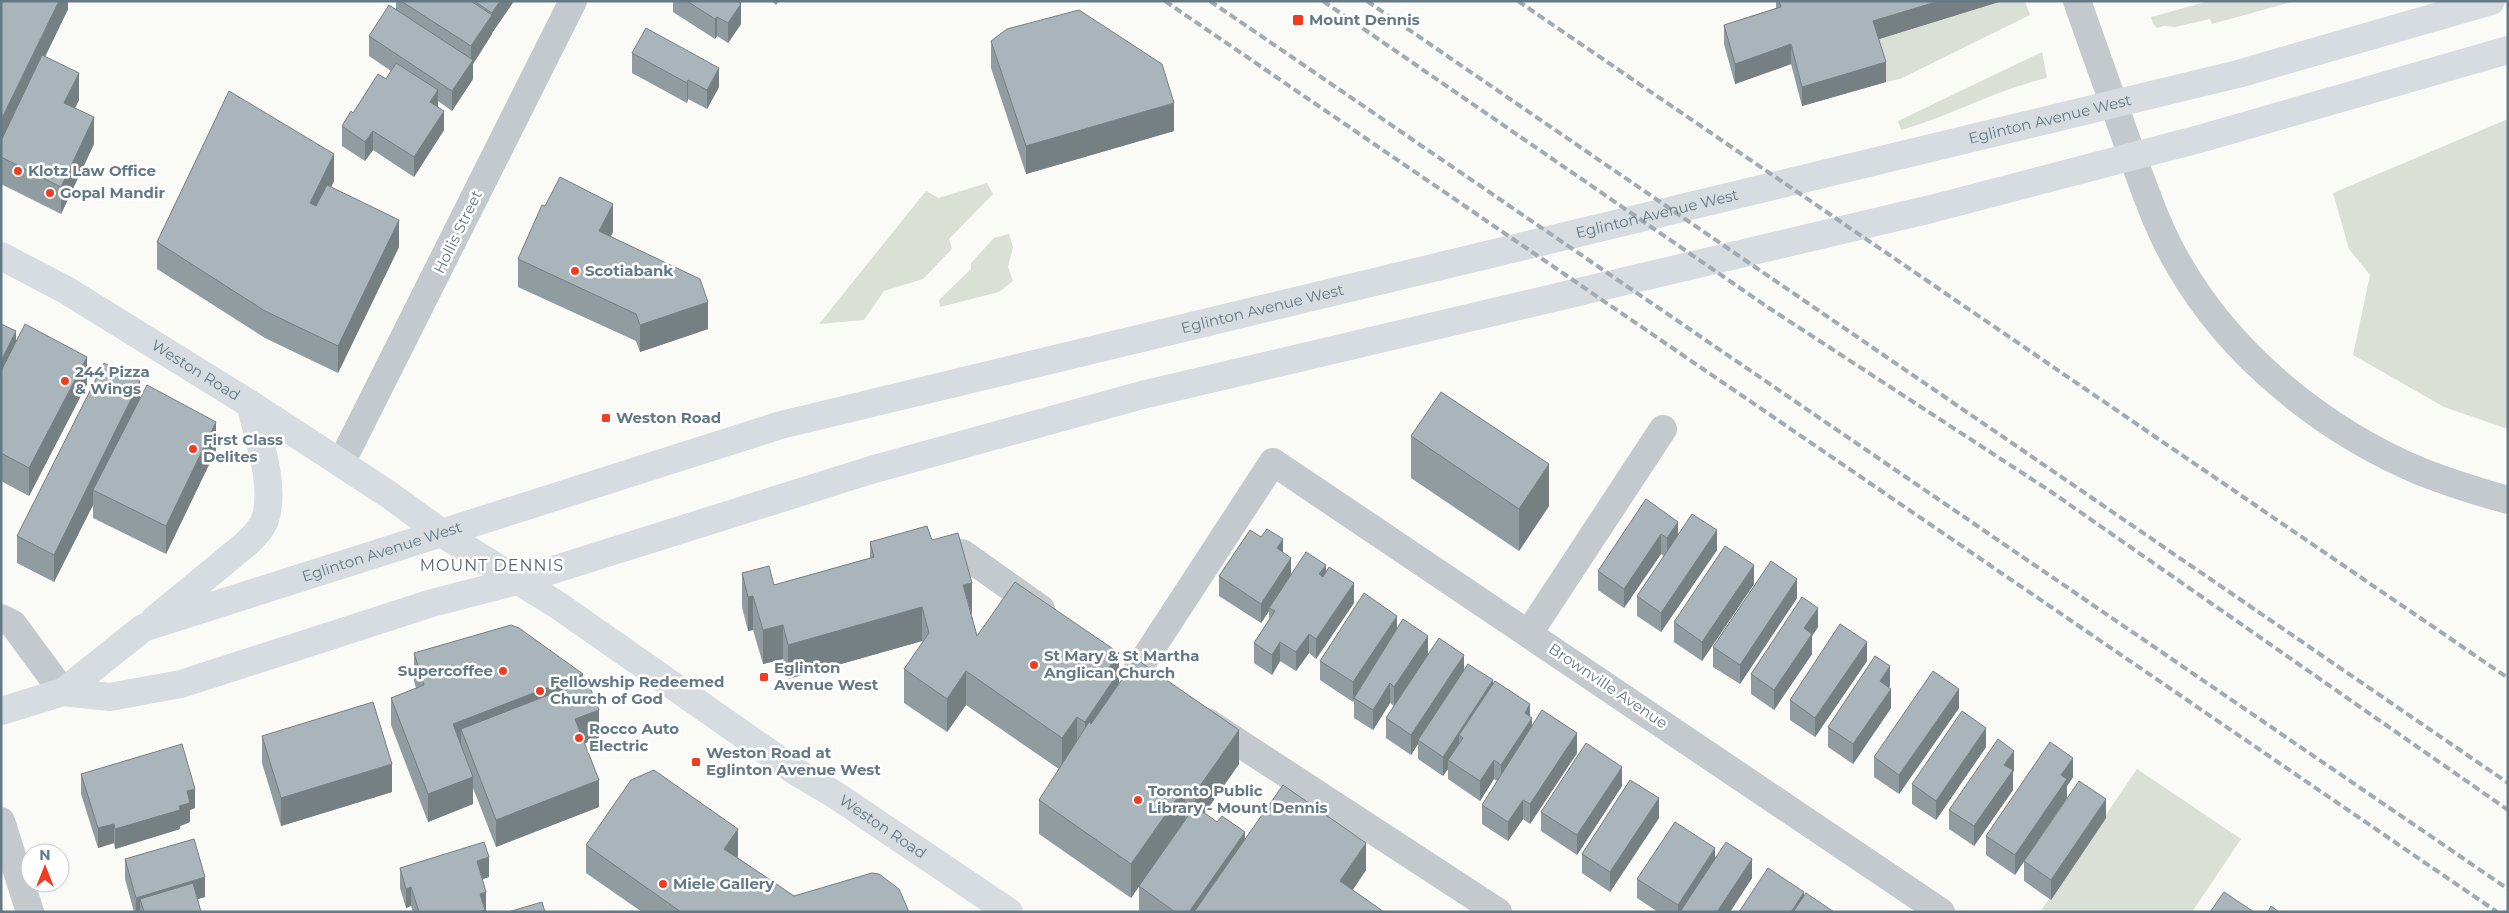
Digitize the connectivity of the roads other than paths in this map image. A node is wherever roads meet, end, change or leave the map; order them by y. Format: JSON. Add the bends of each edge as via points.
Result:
{"nodes":[{"id":1,"x":573,"y":1,"type":"edge"},
{"id":2,"x":2076,"y":1,"type":"edge"},
{"id":3,"x":2492,"y":1,"type":"edge"},
{"id":4,"x":2508,"y":50,"type":"edge"},
{"id":5,"x":1,"y":256,"type":"edge"},
{"id":6,"x":250,"y":404,"type":"junction"},
{"id":7,"x":1663,"y":429,"type":"dead end"},
{"id":8,"x":341,"y":463,"type":"junction"},
{"id":9,"x":2508,"y":500,"type":"edge"},
{"id":10,"x":444,"y":534,"type":"junction"},
{"id":11,"x":962,"y":553,"type":"edge"},
{"id":12,"x":521,"y":580,"type":"junction"},
{"id":13,"x":1,"y":618,"type":"edge"},
{"id":14,"x":1064,"y":625,"type":"edge"},
{"id":15,"x":143,"y":628,"type":"junction"},
{"id":16,"x":1529,"y":633,"type":"junction"},
{"id":17,"x":1111,"y":658,"type":"edge"},
{"id":18,"x":1134,"y":675,"type":"junction"},
{"id":19,"x":63,"y":692,"type":"junction"},
{"id":20,"x":1,"y":711,"type":"edge"},
{"id":21,"x":1,"y":821,"type":"edge"},
{"id":22,"x":30,"y":912,"type":"edge"},
{"id":23,"x":1009,"y":912,"type":"edge"},
{"id":24,"x":1498,"y":912,"type":"edge"},
{"id":25,"x":1941,"y":912,"type":"edge"}],
"edges":[{"from":1,"to":8,"type":"street","name":"Hollis Street"},
{"from":2,"to":9,"type":"street","via":[[2154,217],[2179,265],[2217,322],[2312,412],[2420,471]]},
{"from":3,"to":10,"type":"main road","name":"Eglinton Avenue West","via":[[2238,74],[781,425]]},
{"from":4,"to":12,"type":"main road","name":"Eglinton Avenue West","via":[[2203,138],[1931,210],[1142,395],[871,470]]},
{"from":5,"to":6,"type":"main road","name":"Weston Road","via":[[66,290]]},
{"from":6,"to":8,"type":"main road","name":"Weston Road"},
{"from":6,"to":15,"type":"main road","via":[[270,493],[266,518],[246,544]]},
{"from":7,"to":16,"type":"street"},
{"from":8,"to":10,"type":"main road","name":"Weston Road"},
{"from":10,"to":12,"type":"main road","name":"Weston Road"},
{"from":10,"to":15,"type":"main road","name":"Eglinton Avenue West"},
{"from":11,"to":14,"type":"street"},
{"from":12,"to":19,"type":"main road","name":"Eglinton Avenue West","via":[[432,603],[181,684],[110,697]]},
{"from":12,"to":23,"type":"main road","name":"Weston Road","via":[[795,771]]},
{"from":13,"to":19,"type":"street","via":[[13,624]]},
{"from":15,"to":19,"type":"main road","name":"Eglinton Avenue West"},
{"from":16,"to":18,"type":"street","name":"Brownville Avenue","via":[[1273,462]]},
{"from":16,"to":25,"type":"street","name":"Brownville Avenue"},
{"from":17,"to":18,"type":"street"},
{"from":18,"to":24,"type":"street"},
{"from":19,"to":20,"type":"main road","name":"Eglinton Avenue West"},
{"from":21,"to":22,"type":"street"}]}
